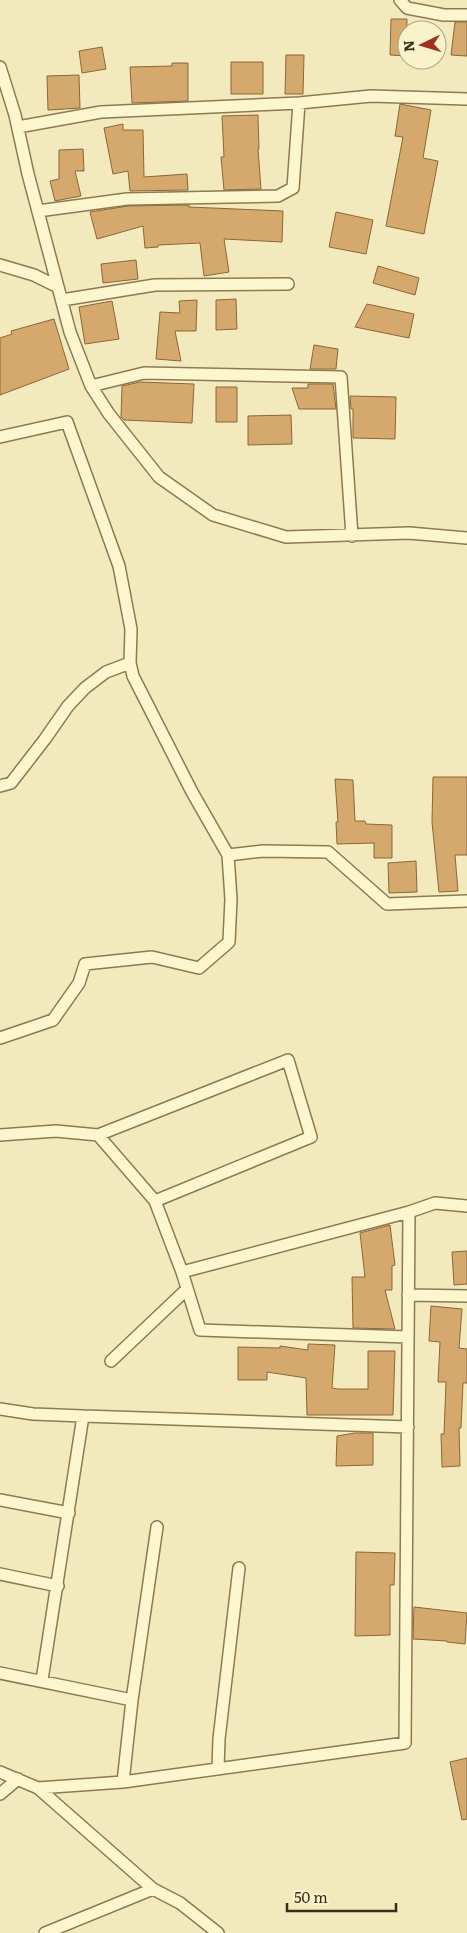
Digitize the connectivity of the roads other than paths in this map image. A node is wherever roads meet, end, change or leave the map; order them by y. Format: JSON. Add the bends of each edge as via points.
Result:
{"nodes":[{"id":1,"x":400,"y":0,"type":"edge"},
{"id":2,"x":467,"y":15,"type":"edge"},
{"id":3,"x":0,"y":67,"type":"edge"},
{"id":4,"x":467,"y":99,"type":"edge"},
{"id":5,"x":299,"y":102,"type":"junction"},
{"id":6,"x":18,"y":127,"type":"junction"},
{"id":7,"x":38,"y":211,"type":"junction"},
{"id":8,"x":0,"y":265,"type":"edge"},
{"id":9,"x":288,"y":284,"type":"dead end"},
{"id":10,"x":58,"y":287,"type":"junction"},
{"id":11,"x":62,"y":300,"type":"junction"},
{"id":12,"x":91,"y":386,"type":"junction"},
{"id":13,"x":0,"y":437,"type":"edge"},
{"id":14,"x":352,"y":536,"type":"junction"},
{"id":15,"x":467,"y":538,"type":"edge"},
{"id":16,"x":130,"y":663,"type":"junction"},
{"id":17,"x":0,"y":786,"type":"edge"},
{"id":18,"x":228,"y":855,"type":"junction"},
{"id":19,"x":467,"y":901,"type":"edge"},
{"id":20,"x":0,"y":1038,"type":"edge"},
{"id":21,"x":0,"y":1135,"type":"edge"},
{"id":22,"x":98,"y":1135,"type":"junction"},
{"id":23,"x":156,"y":1201,"type":"junction"},
{"id":24,"x":467,"y":1206,"type":"edge"},
{"id":25,"x":409,"y":1212,"type":"junction"},
{"id":26,"x":182,"y":1272,"type":"junction"},
{"id":27,"x":188,"y":1289,"type":"junction"},
{"id":28,"x":408,"y":1295,"type":"junction"},
{"id":29,"x":467,"y":1296,"type":"edge"},
{"id":30,"x":408,"y":1336,"type":"junction"},
{"id":31,"x":111,"y":1361,"type":"dead end"},
{"id":32,"x":0,"y":1409,"type":"edge"},
{"id":33,"x":83,"y":1416,"type":"junction"},
{"id":34,"x":408,"y":1427,"type":"junction"},
{"id":35,"x":0,"y":1500,"type":"edge"},
{"id":36,"x":69,"y":1513,"type":"junction"},
{"id":37,"x":157,"y":1527,"type":"dead end"},
{"id":38,"x":239,"y":1568,"type":"dead end"},
{"id":39,"x":0,"y":1574,"type":"edge"},
{"id":40,"x":58,"y":1586,"type":"junction"},
{"id":41,"x":0,"y":1673,"type":"edge"},
{"id":42,"x":42,"y":1680,"type":"junction"},
{"id":43,"x":132,"y":1700,"type":"junction"},
{"id":44,"x":218,"y":1769,"type":"junction"},
{"id":45,"x":0,"y":1772,"type":"edge"},
{"id":46,"x":18,"y":1779,"type":"junction"},
{"id":47,"x":123,"y":1782,"type":"junction"},
{"id":48,"x":38,"y":1788,"type":"junction"},
{"id":49,"x":0,"y":1793,"type":"edge"},
{"id":50,"x":153,"y":1889,"type":"junction"},
{"id":51,"x":45,"y":1933,"type":"edge"},
{"id":52,"x":218,"y":1933,"type":"edge"}],
"edges":[{"from":1,"to":2,"type":"street","via":[[407,8],[444,15]]},
{"from":3,"to":6,"type":"street"},
{"from":4,"to":5,"type":"street","via":[[371,96]]},
{"from":5,"to":6,"type":"street","via":[[100,112]]},
{"from":5,"to":7,"type":"street","via":[[292,188],[278,196],[127,199]]},
{"from":6,"to":7,"type":"street"},
{"from":7,"to":10,"type":"street"},
{"from":8,"to":10,"type":"street","via":[[34,275]]},
{"from":9,"to":11,"type":"street","via":[[155,285]]},
{"from":10,"to":11,"type":"street"},
{"from":11,"to":12,"type":"street","via":[[70,332]]},
{"from":12,"to":14,"type":"street","via":[[109,414],[160,476],[213,515],[286,537]]},
{"from":12,"to":14,"type":"street","via":[[144,373],[341,377]]},
{"from":13,"to":16,"type":"street","via":[[67,422],[119,566],[131,629]]},
{"from":14,"to":15,"type":"street","via":[[409,534]]},
{"from":16,"to":17,"type":"street","via":[[106,672],[84,688],[11,782]]},
{"from":16,"to":18,"type":"street","via":[[145,700]]},
{"from":18,"to":19,"type":"street","via":[[263,851],[328,852],[387,904]]},
{"from":18,"to":20,"type":"street","via":[[229,942],[198,968],[152,957],[85,964],[79,983],[53,1020]]},
{"from":21,"to":22,"type":"street","via":[[56,1131]]},
{"from":22,"to":23,"type":"street"},
{"from":22,"to":23,"type":"street","via":[[288,1060],[311,1137]]},
{"from":23,"to":26,"type":"street"},
{"from":24,"to":25,"type":"street","via":[[435,1203]]},
{"from":25,"to":26,"type":"street"},
{"from":25,"to":28,"type":"street"},
{"from":26,"to":27,"type":"street"},
{"from":27,"to":30,"type":"street","via":[[200,1330]]},
{"from":27,"to":31,"type":"street"},
{"from":28,"to":29,"type":"street"},
{"from":28,"to":30,"type":"street"},
{"from":30,"to":34,"type":"street"},
{"from":32,"to":33,"type":"street"},
{"from":33,"to":34,"type":"street"},
{"from":33,"to":36,"type":"street"},
{"from":34,"to":44,"type":"street","via":[[406,1743]]},
{"from":35,"to":36,"type":"street"},
{"from":36,"to":40,"type":"street"},
{"from":37,"to":43,"type":"street"},
{"from":38,"to":44,"type":"street"},
{"from":39,"to":40,"type":"street"},
{"from":40,"to":42,"type":"street"},
{"from":41,"to":42,"type":"street"},
{"from":42,"to":43,"type":"street"},
{"from":43,"to":47,"type":"street"},
{"from":44,"to":47,"type":"street"},
{"from":45,"to":46,"type":"street"},
{"from":46,"to":48,"type":"street"},
{"from":46,"to":49,"type":"street"},
{"from":47,"to":48,"type":"street"},
{"from":48,"to":50,"type":"street"},
{"from":50,"to":51,"type":"street"},
{"from":50,"to":52,"type":"street","via":[[180,1903]]}]}
